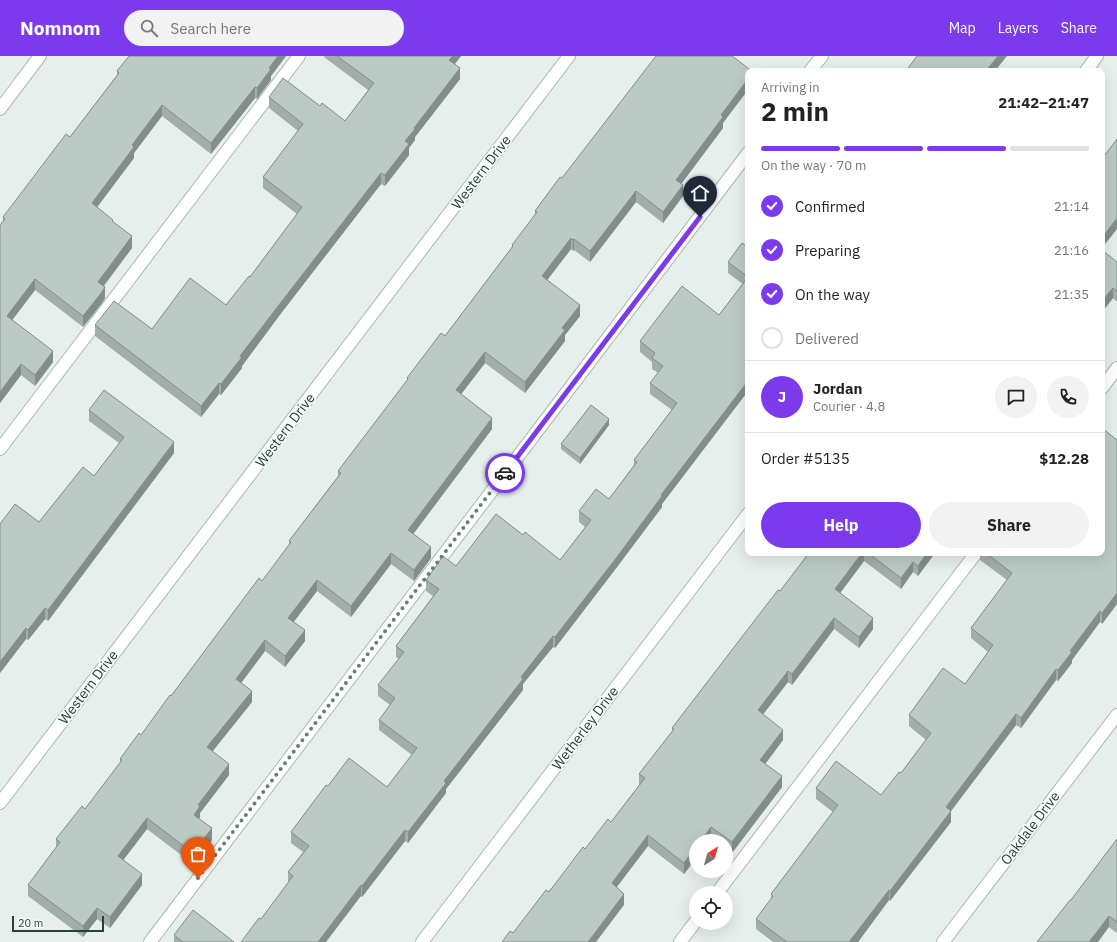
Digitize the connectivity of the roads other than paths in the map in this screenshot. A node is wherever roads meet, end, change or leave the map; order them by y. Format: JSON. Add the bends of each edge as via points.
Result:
{"nodes":[{"id":1,"x":40,"y":56,"type":"edge"},
{"id":2,"x":299,"y":56,"type":"edge"},
{"id":3,"x":569,"y":56,"type":"edge"},
{"id":4,"x":822,"y":56,"type":"edge"},
{"id":5,"x":1097,"y":56,"type":"edge"},
{"id":6,"x":812,"y":68,"type":"edge"},
{"id":7,"x":1088,"y":68,"type":"edge"},
{"id":8,"x":0,"y":109,"type":"edge"},
{"id":9,"x":745,"y":157,"type":"edge"},
{"id":10,"x":1117,"y":368,"type":"edge"},
{"id":11,"x":1105,"y":384,"type":"edge"},
{"id":12,"x":0,"y":449,"type":"edge"},
{"id":13,"x":745,"y":518,"type":"edge"},
{"id":14,"x":974,"y":556,"type":"edge"},
{"id":15,"x":1117,"y":715,"type":"edge"},
{"id":16,"x":0,"y":803,"type":"edge"},
{"id":17,"x":722,"y":886,"type":"edge"},
{"id":18,"x":689,"y":930,"type":"edge"},
{"id":19,"x":150,"y":942,"type":"edge"},
{"id":20,"x":422,"y":942,"type":"edge"},
{"id":21,"x":680,"y":942,"type":"edge"},
{"id":22,"x":943,"y":942,"type":"edge"}],
"edges":[{"from":1,"to":8,"type":"street"},
{"from":2,"to":12,"type":"street"},
{"from":3,"to":16,"type":"street","name":"Western Drive"},
{"from":4,"to":6,"type":"street"},
{"from":5,"to":7,"type":"street"},
{"from":9,"to":19,"type":"street"},
{"from":10,"to":11,"type":"street"},
{"from":13,"to":20,"type":"street","name":"Wetherley Drive"},
{"from":14,"to":17,"type":"street"},
{"from":15,"to":22,"type":"street","name":"Oakdale Drive"},
{"from":18,"to":21,"type":"street"}]}
